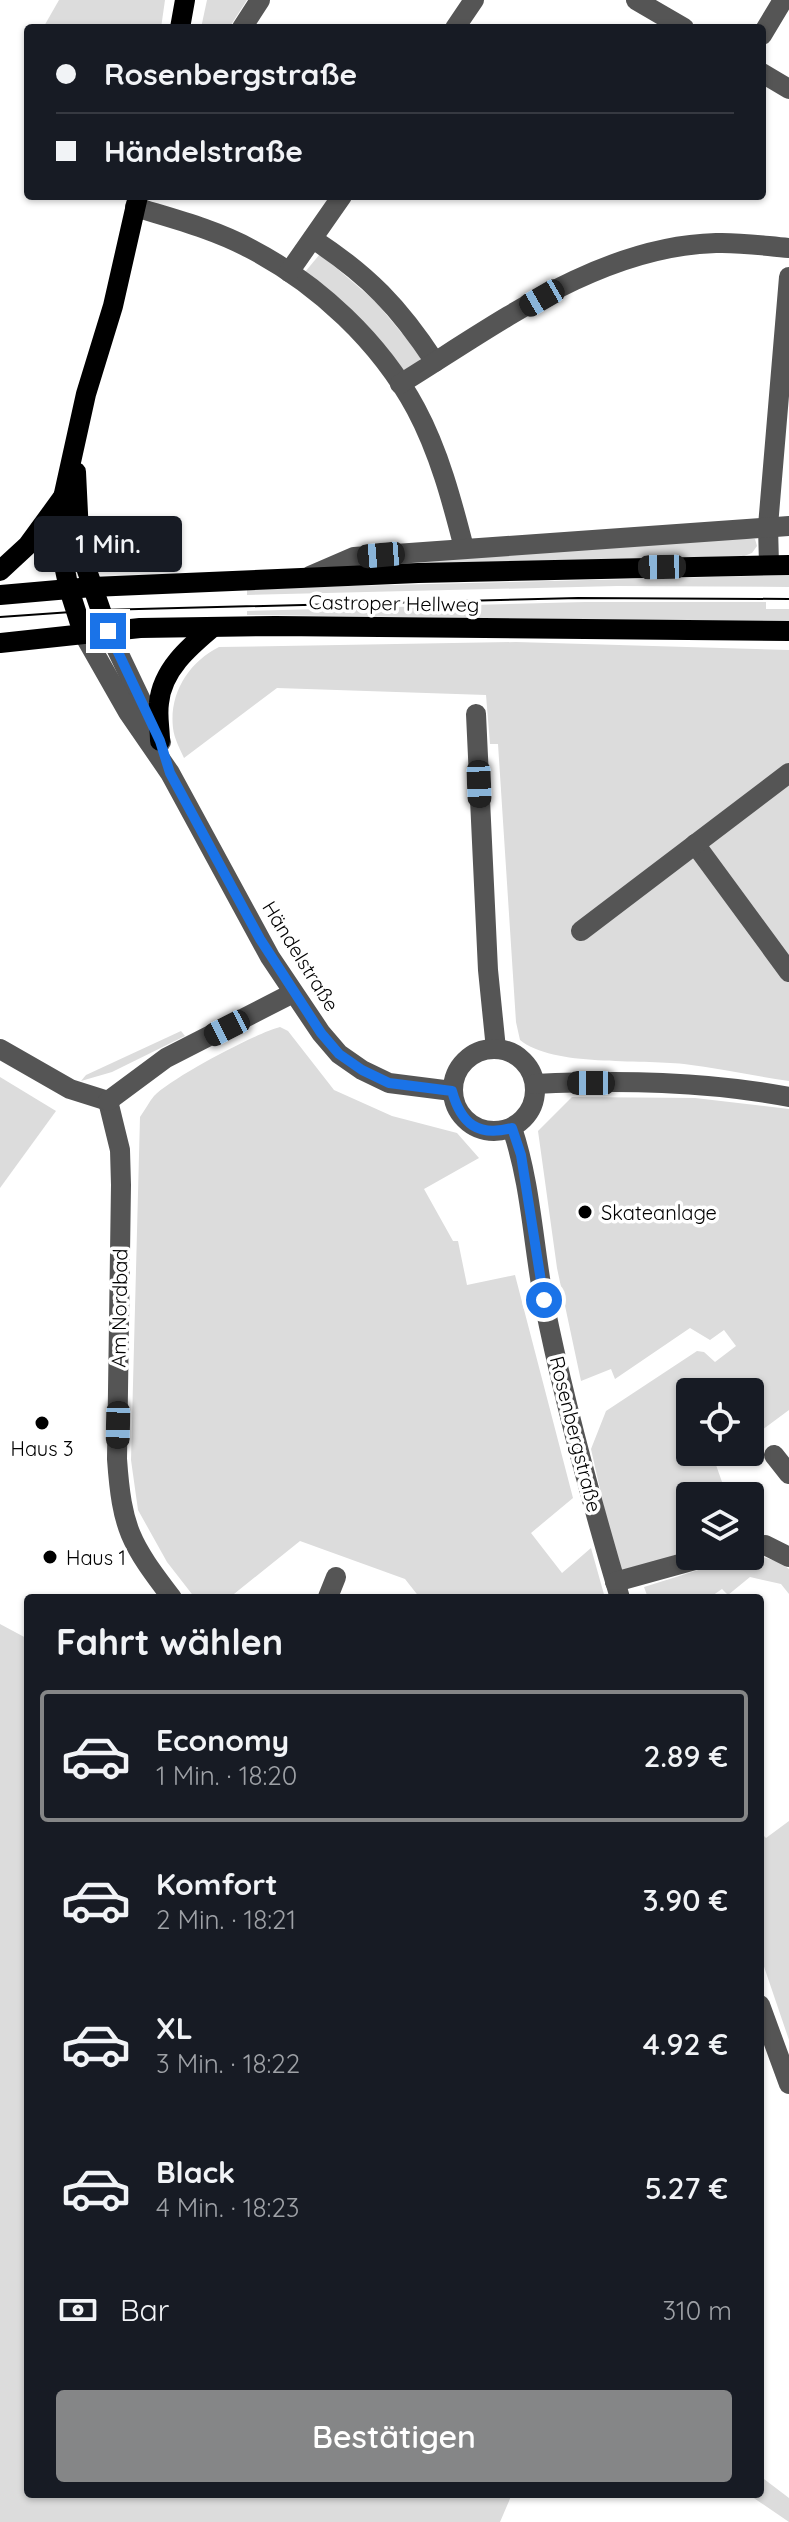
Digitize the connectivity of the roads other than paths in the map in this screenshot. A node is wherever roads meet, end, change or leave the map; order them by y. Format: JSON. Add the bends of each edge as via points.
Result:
{"nodes":[{"id":1,"x":185,"y":0,"type":"edge"},
{"id":2,"x":260,"y":0,"type":"edge"},
{"id":3,"x":474,"y":0,"type":"edge"},
{"id":4,"x":636,"y":0,"type":"edge"},
{"id":5,"x":783,"y":0,"type":"edge"},
{"id":6,"x":181,"y":24,"type":"edge"},
{"id":7,"x":245,"y":24,"type":"edge"},
{"id":8,"x":458,"y":24,"type":"edge"},
{"id":9,"x":677,"y":24,"type":"edge"},
{"id":10,"x":766,"y":28,"type":"edge"},
{"id":11,"x":766,"y":75,"type":"edge"},
{"id":12,"x":789,"y":89,"type":"edge"},
{"id":13,"x":339,"y":200,"type":"edge"},
{"id":14,"x":137,"y":201,"type":"edge"},
{"id":15,"x":313,"y":239,"type":"junction"},
{"id":16,"x":789,"y":248,"type":"edge"},
{"id":17,"x":289,"y":272,"type":"junction"},
{"id":18,"x":789,"y":277,"type":"edge"},
{"id":19,"x":435,"y":362,"type":"junction"},
{"id":20,"x":400,"y":384,"type":"junction"},
{"id":21,"x":75,"y":452,"type":"junction"},
{"id":22,"x":63,"y":497,"type":"junction"},
{"id":23,"x":768,"y":526,"type":"junction"},
{"id":24,"x":789,"y":526,"type":"edge"},
{"id":25,"x":464,"y":548,"type":"junction"},
{"id":26,"x":779,"y":565,"type":"edge"},
{"id":27,"x":0,"y":571,"type":"edge"},
{"id":28,"x":308,"y":578,"type":"junction"},
{"id":29,"x":92,"y":587,"type":"junction"},
{"id":30,"x":69,"y":589,"type":"junction"},
{"id":31,"x":0,"y":595,"type":"edge"},
{"id":32,"x":213,"y":627,"type":"junction"},
{"id":33,"x":108,"y":631,"type":"junction"},
{"id":34,"x":789,"y":631,"type":"edge"},
{"id":35,"x":83,"y":633,"type":"junction"},
{"id":36,"x":0,"y":643,"type":"edge"},
{"id":37,"x":476,"y":714,"type":"dead end"},
{"id":38,"x":160,"y":741,"type":"junction"},
{"id":39,"x":170,"y":773,"type":"junction"},
{"id":40,"x":789,"y":773,"type":"edge"},
{"id":41,"x":695,"y":844,"type":"junction"},
{"id":42,"x":581,"y":931,"type":"dead end"},
{"id":43,"x":789,"y":972,"type":"edge"},
{"id":44,"x":293,"y":993,"type":"junction"},
{"id":45,"x":0,"y":1049,"type":"edge"},
{"id":46,"x":496,"y":1049,"type":"junction"},
{"id":47,"x":535,"y":1084,"type":"junction"},
{"id":48,"x":452,"y":1091,"type":"junction"},
{"id":49,"x":789,"y":1097,"type":"edge"},
{"id":50,"x":108,"y":1101,"type":"junction"},
{"id":51,"x":512,"y":1128,"type":"junction"},
{"id":52,"x":774,"y":1455,"type":"dead end"},
{"id":53,"x":789,"y":1474,"type":"edge"},
{"id":54,"x":764,"y":1545,"type":"edge"},
{"id":55,"x":789,"y":1557,"type":"edge"},
{"id":56,"x":676,"y":1568,"type":"edge"},
{"id":57,"x":618,"y":1590,"type":"edge"},
{"id":58,"x":169,"y":1594,"type":"edge"},
{"id":59,"x":764,"y":2029,"type":"edge"},
{"id":60,"x":770,"y":2064,"type":"edge"},
{"id":61,"x":789,"y":2084,"type":"edge"}],
"edges":[{"from":1,"to":6,"type":"main road"},
{"from":2,"to":7,"type":"street"},
{"from":3,"to":8,"type":"street"},
{"from":4,"to":9,"type":"street"},
{"from":5,"to":10,"type":"street"},
{"from":11,"to":12,"type":"street"},
{"from":13,"to":15,"type":"street"},
{"from":14,"to":17,"type":"street","via":[[251,249]]},
{"from":14,"to":21,"type":"main road"},
{"from":15,"to":17,"type":"street"},
{"from":15,"to":19,"type":"street","via":[[387,297]]},
{"from":16,"to":19,"type":"street","via":[[714,243],[616,261],[567,283]]},
{"from":17,"to":20,"type":"street","via":[[355,327]]},
{"from":18,"to":23,"type":"street"},
{"from":19,"to":20,"type":"street"},
{"from":20,"to":25,"type":"street","via":[[435,453]]},
{"from":21,"to":22,"type":"main road"},
{"from":21,"to":29,"type":"main road","via":[[79,534]]},
{"from":22,"to":27,"type":"main road","via":[[28,545]]},
{"from":22,"to":30,"type":"main road","via":[[60,536]]},
{"from":23,"to":24,"type":"street","name":"Castroper Hellweg"},
{"from":23,"to":25,"type":"street","name":"Castroper Hellweg"},
{"from":23,"to":26,"type":"street"},
{"from":25,"to":28,"type":"street","name":"Castroper Hellweg","via":[[354,557]]},
{"from":26,"to":28,"type":"main road","name":"Castroper Hellweg"},
{"from":28,"to":29,"type":"main road","name":"Castroper Hellweg"},
{"from":29,"to":30,"type":"main road","name":"Castroper Hellweg"},
{"from":29,"to":33,"type":"main road"},
{"from":30,"to":31,"type":"main road","name":"Castroper Hellweg"},
{"from":30,"to":35,"type":"main road"},
{"from":32,"to":33,"type":"main road","name":"Castroper Hellweg"},
{"from":32,"to":34,"type":"main road","name":"Castroper Hellweg"},
{"from":32,"to":38,"type":"main road","name":"Händelstraße","via":[[174,664],[165,683],[159,702]]},
{"from":33,"to":35,"type":"main road","name":"Castroper Hellweg"},
{"from":33,"to":38,"type":"street","name":"Händelstraße"},
{"from":35,"to":36,"type":"main road","name":"Castroper Hellweg"},
{"from":35,"to":39,"type":"street","name":"Händelstraße"},
{"from":37,"to":46,"type":"street"},
{"from":38,"to":39,"type":"street","name":"Händelstraße"},
{"from":39,"to":44,"type":"street","name":"Händelstraße"},
{"from":40,"to":41,"type":"street"},
{"from":41,"to":42,"type":"street"},
{"from":41,"to":43,"type":"street"},
{"from":44,"to":48,"type":"street","name":"Händelstraße","via":[[339,1054],[362,1070],[389,1083]]},
{"from":44,"to":50,"type":"street","via":[[166,1058]]},
{"from":45,"to":50,"type":"street","via":[[70,1089]]},
{"from":46,"to":47,"type":"street","via":[[522,1060]]},
{"from":46,"to":48,"type":"street","via":[[479,1051],[465,1061]]},
{"from":47,"to":49,"type":"street","via":[[654,1082]]},
{"from":47,"to":51,"type":"street","via":[[530,1110]]},
{"from":48,"to":51,"type":"street","via":[[457,1110],[470,1124],[483,1131]]},
{"from":50,"to":58,"type":"street","name":"Am Nordbad","via":[[120,1150],[120,1504],[134,1545]]},
{"from":51,"to":57,"type":"street","name":"Rosenbergstraße","via":[[576,1446]]},
{"from":52,"to":53,"type":"street"},
{"from":54,"to":55,"type":"street"},
{"from":56,"to":57,"type":"street"},
{"from":59,"to":60,"type":"street"},
{"from":60,"to":61,"type":"street"}]}
